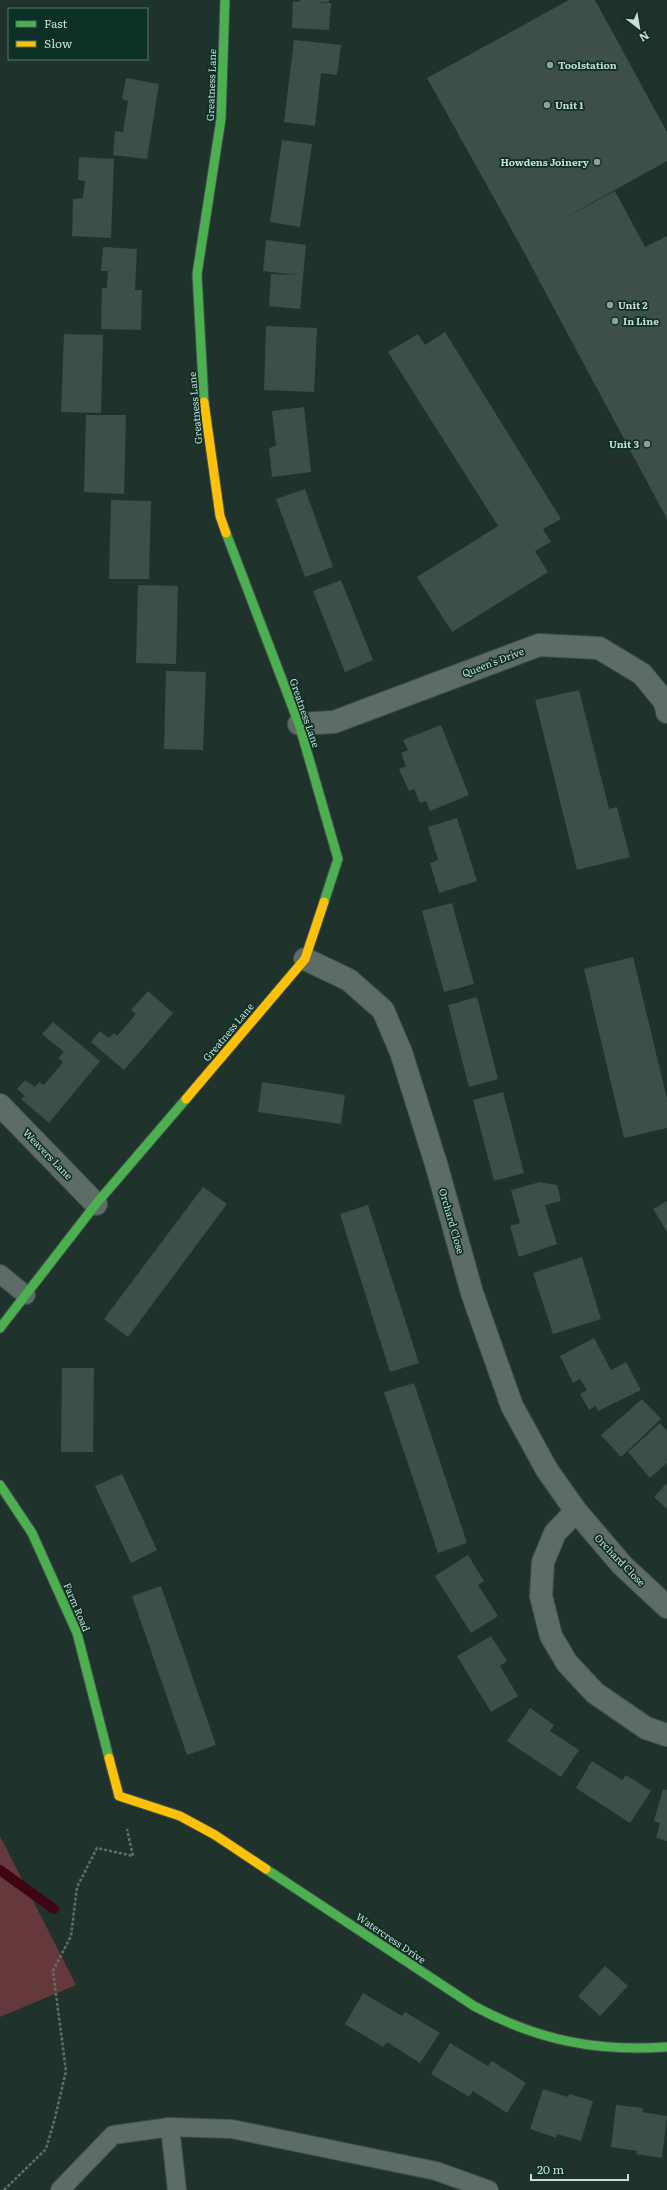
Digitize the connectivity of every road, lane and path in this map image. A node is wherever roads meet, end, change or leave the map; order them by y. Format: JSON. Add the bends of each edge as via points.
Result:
{"nodes":[{"id":1,"x":225,"y":0,"type":"edge"},
{"id":2,"x":667,"y":712,"type":"edge"},
{"id":3,"x":299,"y":724,"type":"junction"},
{"id":4,"x":305,"y":958,"type":"junction"},
{"id":5,"x":0,"y":1105,"type":"edge"},
{"id":6,"x":96,"y":1204,"type":"junction"},
{"id":7,"x":0,"y":1274,"type":"edge"},
{"id":8,"x":26,"y":1295,"type":"junction"},
{"id":9,"x":0,"y":1328,"type":"edge"},
{"id":10,"x":0,"y":1485,"type":"edge"},
{"id":11,"x":576,"y":1511,"type":"junction"},
{"id":12,"x":667,"y":1607,"type":"edge"},
{"id":13,"x":667,"y":1735,"type":"edge"},
{"id":14,"x":119,"y":1796,"type":"junction"},
{"id":15,"x":667,"y":2047,"type":"edge"},
{"id":16,"x":170,"y":2127,"type":"junction"},
{"id":17,"x":4,"y":2190,"type":"edge"},
{"id":18,"x":60,"y":2190,"type":"edge"},
{"id":19,"x":177,"y":2190,"type":"edge"},
{"id":20,"x":489,"y":2190,"type":"edge"}],
"edges":[{"from":1,"to":3,"type":"street","name":"Greatness Lane","via":[[221,119],[197,274],[204,410],[220,516]]},
{"from":2,"to":3,"type":"street","name":"Queen's Drive","via":[[665,702],[642,674],[599,648],[539,645],[334,722]]},
{"from":3,"to":4,"type":"street","name":"Greatness Lane","via":[[338,859]]},
{"from":4,"to":6,"type":"street","name":"Greatness Lane"},
{"from":4,"to":11,"type":"street","name":"Orchard Close","via":[[349,980],[383,1010],[401,1052],[437,1167],[472,1293],[512,1406],[547,1470]]},
{"from":5,"to":6,"type":"street","name":"Weavers Lane"},
{"from":6,"to":8,"type":"street","name":"Greatness Lane"},
{"from":7,"to":8,"type":"lane"},
{"from":8,"to":9,"type":"street","name":"Greatness Lane"},
{"from":10,"to":14,"type":"street","name":"Farm Road","via":[[32,1533],[77,1633]]},
{"from":11,"to":12,"type":"street","name":"Orchard Close","via":[[622,1565]]},
{"from":11,"to":13,"type":"street","via":[[555,1533],[543,1562],[542,1596],[551,1636],[567,1663],[595,1694],[646,1728]]},
{"from":14,"to":15,"type":"street","name":"Watercress Drive","via":[[180,1816],[215,1835],[474,2006],[512,2026],[561,2041],[608,2048]]},
{"from":14,"to":17,"type":"path","via":[[133,1856],[97,1848],[77,1888],[71,1936],[53,1971],[65,2078],[46,2148]]},
{"from":16,"to":18,"type":"lane","via":[[113,2135]]},
{"from":16,"to":19,"type":"lane"},
{"from":16,"to":20,"type":"lane","via":[[232,2129],[436,2171]]}]}
